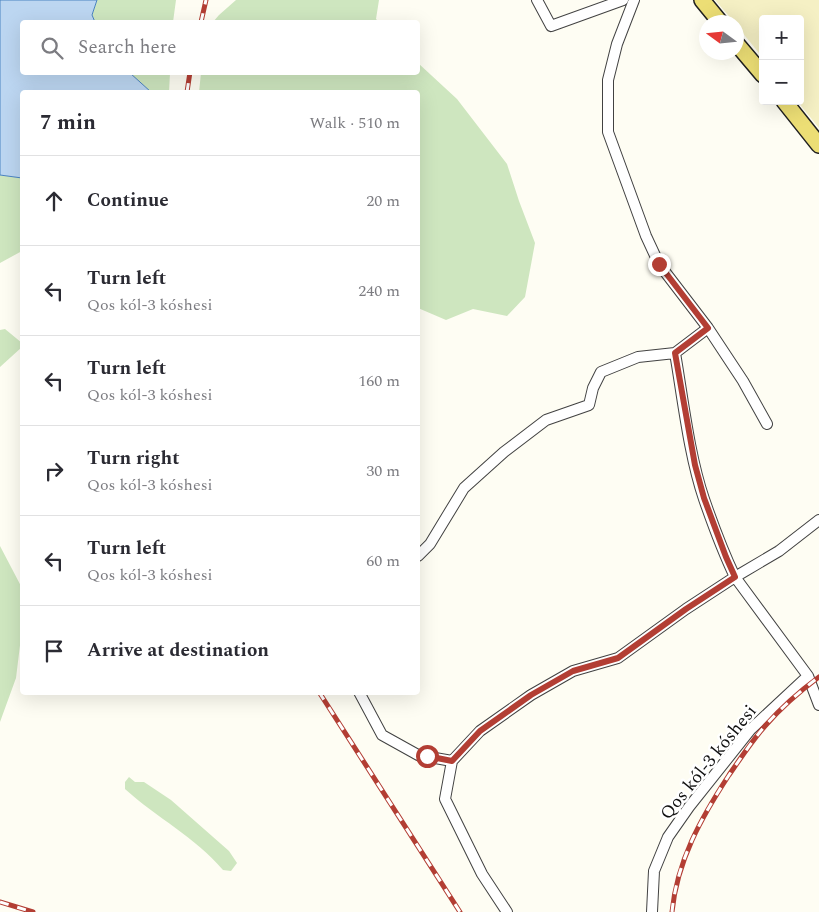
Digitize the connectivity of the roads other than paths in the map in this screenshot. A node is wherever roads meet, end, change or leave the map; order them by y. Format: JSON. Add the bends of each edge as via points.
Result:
{"nodes":[{"id":1,"x":538,"y":0,"type":"edge"},
{"id":2,"x":623,"y":0,"type":"edge"},
{"id":3,"x":634,"y":0,"type":"edge"},
{"id":4,"x":702,"y":0,"type":"edge"},
{"id":5,"x":714,"y":15,"type":"edge"},
{"id":6,"x":744,"y":52,"type":"edge"},
{"id":7,"x":759,"y":70,"type":"edge"},
{"id":8,"x":787,"y":105,"type":"edge"},
{"id":9,"x":819,"y":145,"type":"edge"},
{"id":10,"x":708,"y":328,"type":"junction"},
{"id":11,"x":675,"y":353,"type":"junction"},
{"id":12,"x":767,"y":424,"type":"dead end"},
{"id":13,"x":819,"y":520,"type":"edge"},
{"id":14,"x":420,"y":554,"type":"edge"},
{"id":15,"x":735,"y":577,"type":"junction"},
{"id":16,"x":808,"y":676,"type":"junction"},
{"id":17,"x":361,"y":695,"type":"edge"},
{"id":18,"x":819,"y":705,"type":"edge"},
{"id":19,"x":452,"y":761,"type":"junction"},
{"id":20,"x":507,"y":912,"type":"edge"},
{"id":21,"x":652,"y":912,"type":"edge"}],
"edges":[{"from":1,"to":2,"type":"street","via":[[552,26]]},
{"from":3,"to":10,"type":"street","via":[[617,44],[608,80],[608,132],[659,264]]},
{"from":4,"to":5,"type":"main road"},
{"from":6,"to":7,"type":"main road"},
{"from":8,"to":9,"type":"main road"},
{"from":10,"to":11,"type":"street"},
{"from":10,"to":12,"type":"street","via":[[744,381]]},
{"from":11,"to":14,"type":"street","via":[[638,357],[601,372],[589,405],[546,420],[464,488],[430,544]]},
{"from":11,"to":15,"type":"street","via":[[695,465],[704,498]]},
{"from":13,"to":15,"type":"street","via":[[779,552]]},
{"from":15,"to":16,"type":"street"},
{"from":15,"to":19,"type":"street","via":[[618,658],[573,671],[531,695],[480,731]]},
{"from":16,"to":18,"type":"street"},
{"from":16,"to":21,"type":"street","name":"Qos kól-3 kóshesi","via":[[751,729],[668,837],[654,872]]},
{"from":17,"to":19,"type":"street","via":[[382,735],[418,755]]},
{"from":19,"to":20,"type":"street","via":[[446,799],[482,874]]}]}
